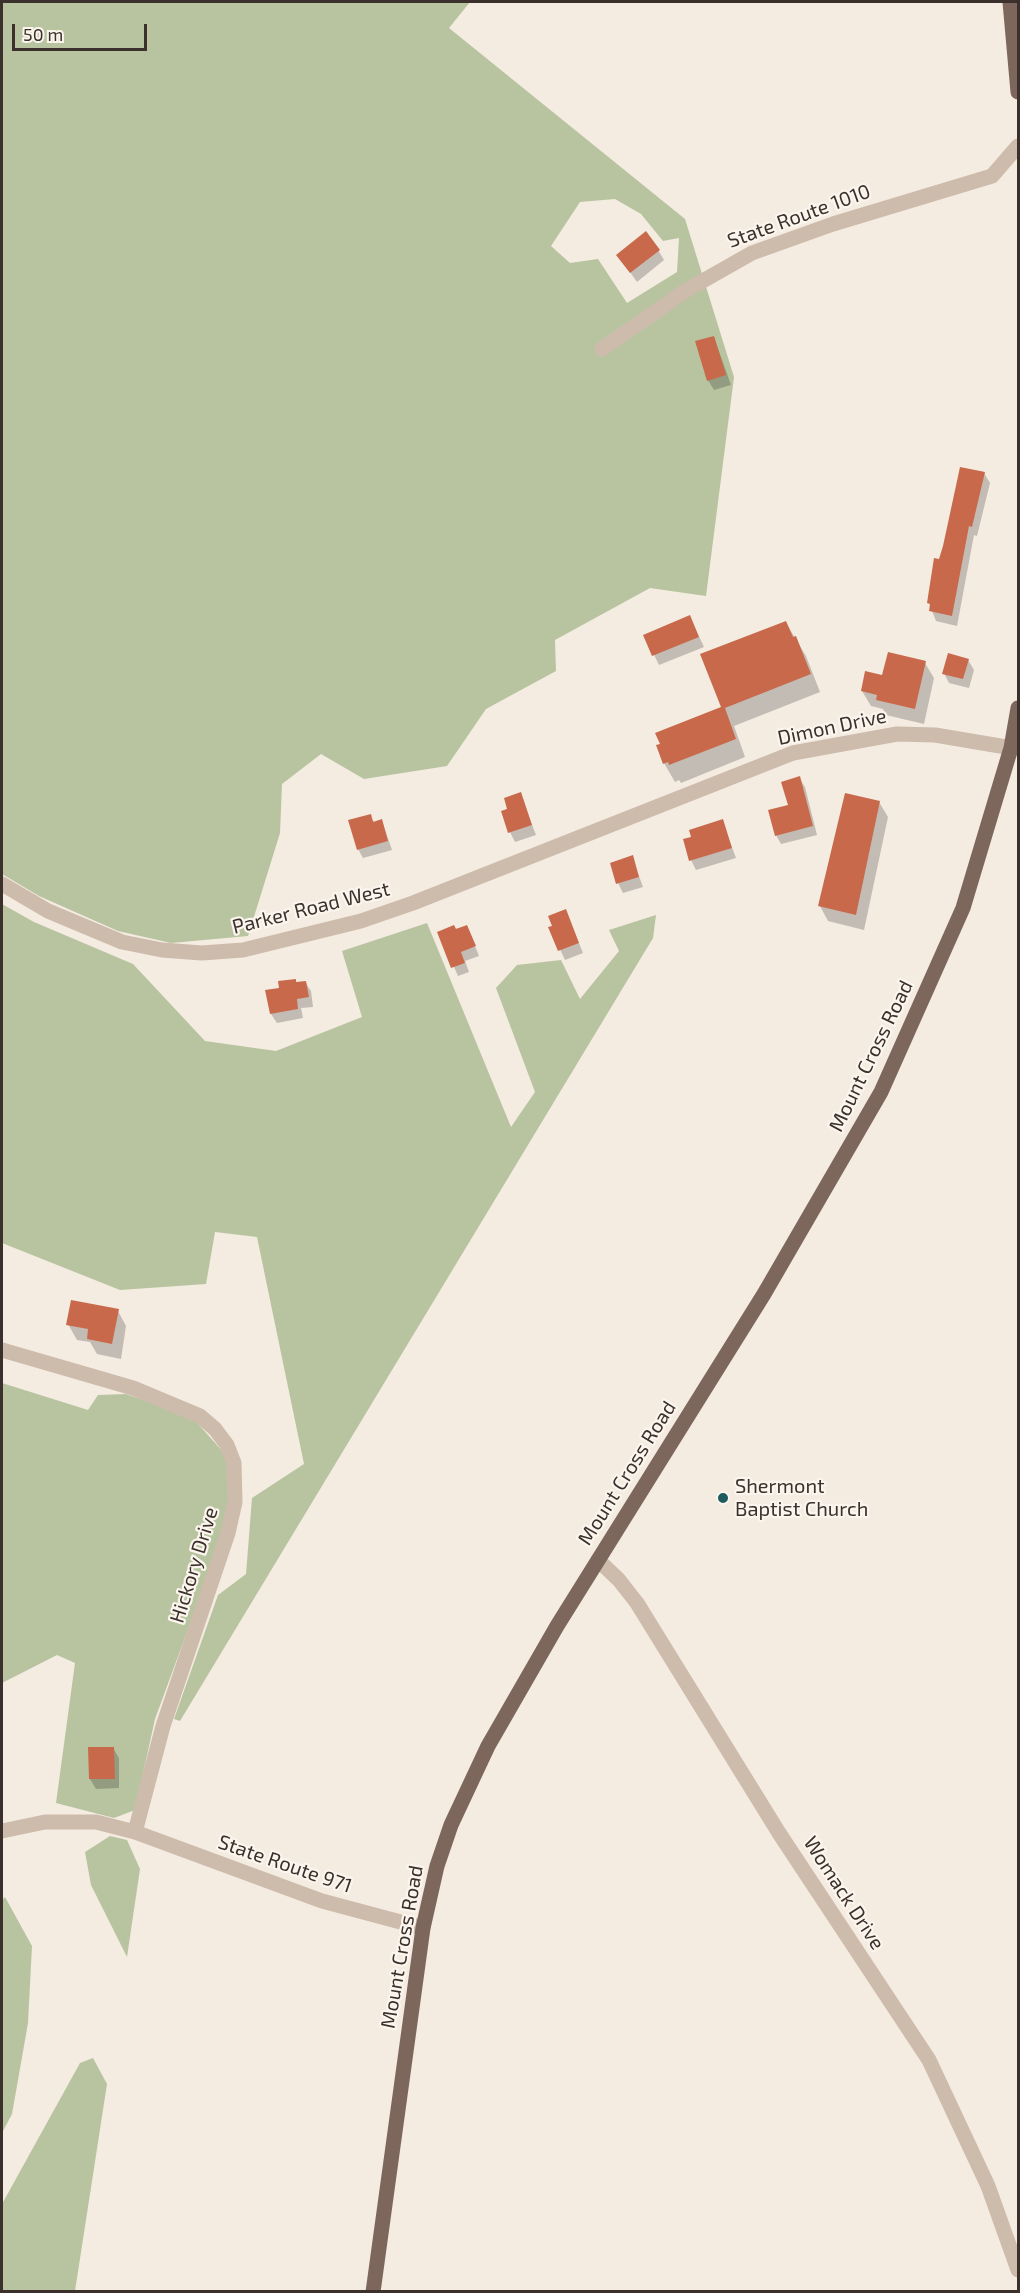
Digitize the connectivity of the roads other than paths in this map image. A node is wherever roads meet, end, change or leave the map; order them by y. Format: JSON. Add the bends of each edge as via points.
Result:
{"nodes":[{"id":1,"x":1010,"y":2,"type":"edge"},
{"id":2,"x":1018,"y":92,"type":"edge"},
{"id":3,"x":1018,"y":146,"type":"edge"},
{"id":4,"x":602,"y":349,"type":"dead end"},
{"id":5,"x":1018,"y":708,"type":"edge"},
{"id":6,"x":1015,"y":748,"type":"edge"},
{"id":7,"x":628,"y":818,"type":"joint"},
{"id":8,"x":2,"y":884,"type":"edge"},
{"id":9,"x":2,"y":1350,"type":"edge"},
{"id":10,"x":598,"y":1560,"type":"junction"},
{"id":11,"x":2,"y":1831,"type":"edge"},
{"id":12,"x":135,"y":1832,"type":"junction"},
{"id":13,"x":423,"y":1928,"type":"junction"},
{"id":14,"x":1018,"y":2270,"type":"edge"},
{"id":15,"x":373,"y":2292,"type":"edge"}],
"edges":[{"from":1,"to":2,"type":"main road"},
{"from":3,"to":4,"type":"street","name":"State Route 1010","via":[[992,176],[752,253],[685,291]]},
{"from":5,"to":6,"type":"main road","name":"Mount Cross Road"},
{"from":6,"to":7,"type":"street","name":"Dimon Drive","via":[[935,735],[897,734],[793,753]]},
{"from":6,"to":10,"type":"main road","name":"Mount Cross Road","via":[[963,908],[880,1092],[764,1294]]},
{"from":7,"to":8,"type":"street","name":"Parker Road West","via":[[362,921],[243,950],[162,950],[122,942],[48,911]]},
{"from":9,"to":12,"type":"street","name":"Hickory Drive","via":[[133,1388],[200,1416],[227,1445],[234,1463],[235,1502],[228,1533],[164,1726]]},
{"from":10,"to":13,"type":"main road","name":"Mount Cross Road","via":[[488,1746],[451,1825]]},
{"from":10,"to":14,"type":"street","name":"Womack Drive","via":[[637,1603],[779,1833],[929,2060],[988,2186]]},
{"from":11,"to":12,"type":"street","name":"State Route 971","via":[[45,1822],[81,1821]]},
{"from":12,"to":13,"type":"street","name":"State Route 971","via":[[322,1901]]},
{"from":13,"to":15,"type":"main road","name":"Mount Cross Road"}]}
